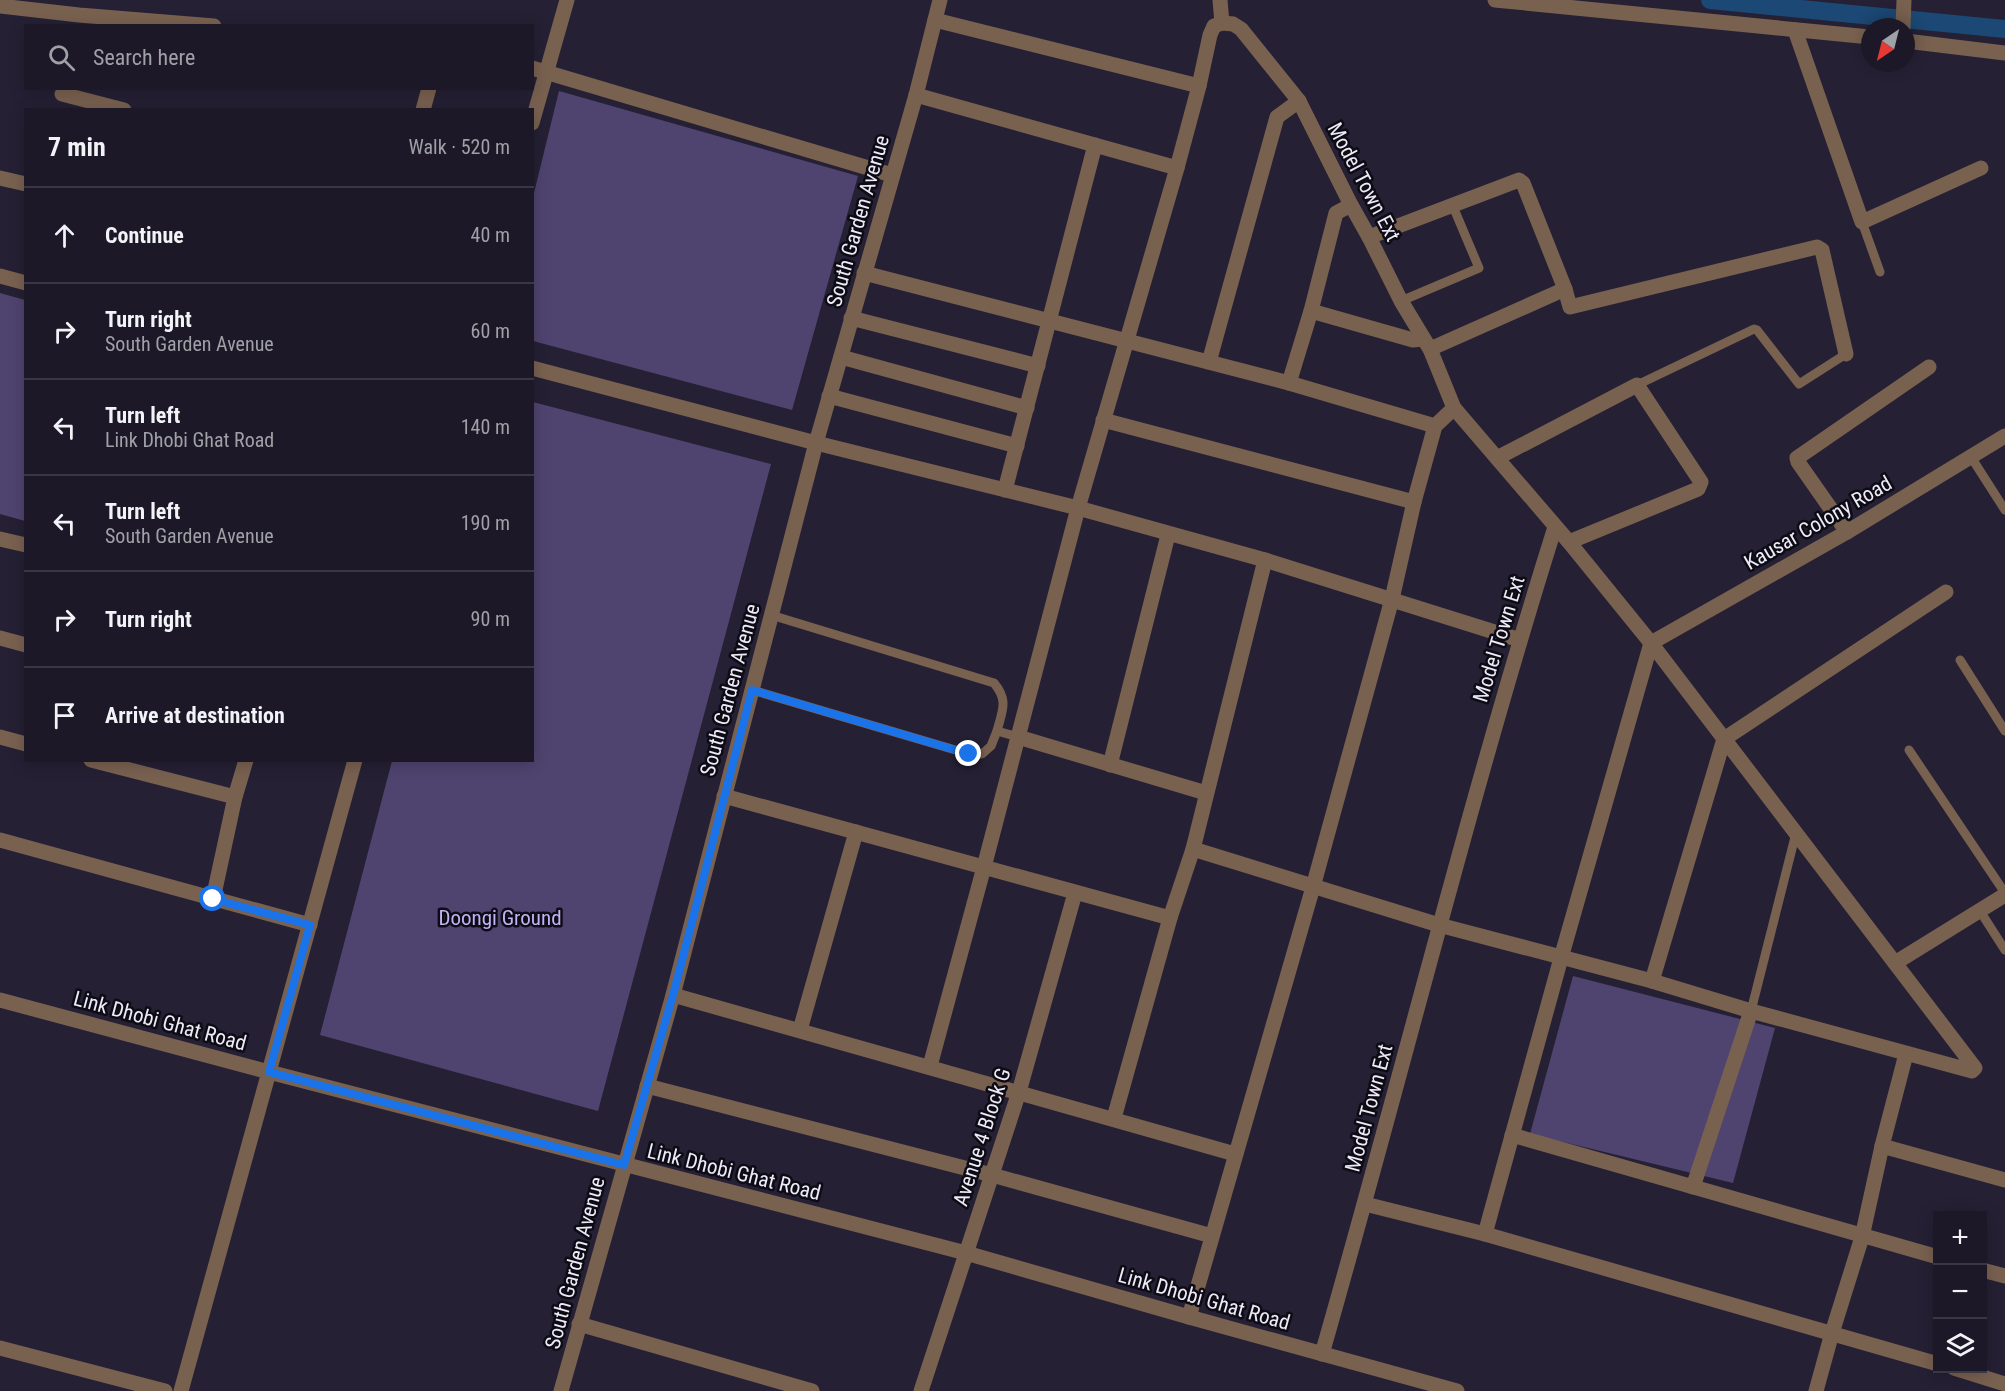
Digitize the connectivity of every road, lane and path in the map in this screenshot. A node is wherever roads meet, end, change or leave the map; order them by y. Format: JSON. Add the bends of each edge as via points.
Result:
{"nodes":[{"id":1,"x":567,"y":0,"type":"edge"},
{"id":2,"x":940,"y":0,"type":"edge"},
{"id":3,"x":1220,"y":0,"type":"edge"},
{"id":4,"x":1496,"y":0,"type":"edge"},
{"id":5,"x":1904,"y":0,"type":"edge"},
{"id":6,"x":0,"y":6,"type":"edge"},
{"id":7,"x":1903,"y":18,"type":"edge"},
{"id":8,"x":78,"y":20,"type":"edge"},
{"id":9,"x":935,"y":20,"type":"junction"},
{"id":10,"x":1222,"y":23,"type":"junction"},
{"id":11,"x":169,"y":24,"type":"edge"},
{"id":12,"x":1795,"y":30,"type":"junction"},
{"id":13,"x":1861,"y":36,"type":"edge"},
{"id":14,"x":1915,"y":42,"type":"edge"},
{"id":15,"x":2005,"y":53,"type":"edge"},
{"id":16,"x":540,"y":70,"type":"edge"},
{"id":17,"x":1199,"y":86,"type":"junction"},
{"id":18,"x":428,"y":90,"type":"edge"},
{"id":19,"x":62,"y":91,"type":"edge"},
{"id":20,"x":916,"y":95,"type":"junction"},
{"id":21,"x":1299,"y":101,"type":"junction"},
{"id":22,"x":58,"y":108,"type":"edge"},
{"id":23,"x":117,"y":108,"type":"edge"},
{"id":24,"x":424,"y":108,"type":"edge"},
{"id":25,"x":534,"y":110,"type":"edge"},
{"id":26,"x":1095,"y":145,"type":"junction"},
{"id":27,"x":1177,"y":168,"type":"junction"},
{"id":28,"x":1981,"y":168,"type":"dead end"},
{"id":29,"x":892,"y":175,"type":"junction"},
{"id":30,"x":0,"y":178,"type":"edge"},
{"id":31,"x":24,"y":184,"type":"edge"},
{"id":32,"x":1452,"y":204,"type":"junction"},
{"id":33,"x":1351,"y":205,"type":"junction"},
{"id":34,"x":1862,"y":222,"type":"junction"},
{"id":35,"x":1369,"y":237,"type":"junction"},
{"id":36,"x":1880,"y":272,"type":"dead end"},
{"id":37,"x":864,"y":273,"type":"junction"},
{"id":38,"x":0,"y":276,"type":"edge"},
{"id":39,"x":24,"y":282,"type":"edge"},
{"id":40,"x":1564,"y":289,"type":"junction"},
{"id":41,"x":1401,"y":301,"type":"junction"},
{"id":42,"x":1311,"y":310,"type":"junction"},
{"id":43,"x":851,"y":318,"type":"junction"},
{"id":44,"x":1050,"y":322,"type":"junction"},
{"id":45,"x":1127,"y":342,"type":"junction"},
{"id":46,"x":1427,"y":344,"type":"junction"},
{"id":47,"x":1846,"y":354,"type":"joint"},
{"id":48,"x":841,"y":357,"type":"junction"},
{"id":49,"x":1209,"y":362,"type":"junction"},
{"id":50,"x":1038,"y":366,"type":"junction"},
{"id":51,"x":1929,"y":367,"type":"dead end"},
{"id":52,"x":534,"y":369,"type":"edge"},
{"id":53,"x":1289,"y":383,"type":"junction"},
{"id":54,"x":1637,"y":385,"type":"junction"},
{"id":55,"x":829,"y":396,"type":"junction"},
{"id":56,"x":1027,"y":408,"type":"junction"},
{"id":57,"x":1454,"y":408,"type":"junction"},
{"id":58,"x":1103,"y":420,"type":"junction"},
{"id":59,"x":1435,"y":426,"type":"junction"},
{"id":60,"x":2005,"y":436,"type":"edge"},
{"id":61,"x":816,"y":443,"type":"junction"},
{"id":62,"x":1017,"y":446,"type":"junction"},
{"id":63,"x":1971,"y":457,"type":"junction"},
{"id":64,"x":1497,"y":458,"type":"junction"},
{"id":65,"x":1005,"y":490,"type":"junction"},
{"id":66,"x":1414,"y":502,"type":"junction"},
{"id":67,"x":1078,"y":508,"type":"junction"},
{"id":68,"x":2005,"y":510,"type":"edge"},
{"id":69,"x":1555,"y":527,"type":"junction"},
{"id":70,"x":1847,"y":532,"type":"junction"},
{"id":71,"x":1168,"y":535,"type":"junction"},
{"id":72,"x":0,"y":539,"type":"edge"},
{"id":73,"x":1569,"y":542,"type":"junction"},
{"id":74,"x":24,"y":545,"type":"edge"},
{"id":75,"x":1265,"y":560,"type":"junction"},
{"id":76,"x":1947,"y":592,"type":"dead end"},
{"id":77,"x":1392,"y":599,"type":"junction"},
{"id":78,"x":771,"y":615,"type":"junction"},
{"id":79,"x":0,"y":638,"type":"edge"},
{"id":80,"x":1520,"y":640,"type":"junction"},
{"id":81,"x":1651,"y":643,"type":"junction"},
{"id":82,"x":24,"y":644,"type":"edge"},
{"id":83,"x":1960,"y":660,"type":"dead end"},
{"id":84,"x":752,"y":690,"type":"junction"},
{"id":85,"x":997,"y":731,"type":"junction"},
{"id":86,"x":2005,"y":731,"type":"edge"},
{"id":87,"x":0,"y":737,"type":"edge"},
{"id":88,"x":1018,"y":737,"type":"junction"},
{"id":89,"x":1724,"y":739,"type":"junction"},
{"id":90,"x":24,"y":743,"type":"edge"},
{"id":91,"x":1909,"y":750,"type":"dead end"},
{"id":92,"x":99,"y":762,"type":"edge"},
{"id":93,"x":245,"y":762,"type":"edge"},
{"id":94,"x":354,"y":762,"type":"edge"},
{"id":95,"x":1110,"y":765,"type":"junction"},
{"id":96,"x":1206,"y":794,"type":"junction"},
{"id":97,"x":724,"y":796,"type":"junction"},
{"id":98,"x":236,"y":797,"type":"junction"},
{"id":99,"x":856,"y":832,"type":"junction"},
{"id":100,"x":1796,"y":833,"type":"junction"},
{"id":101,"x":0,"y":840,"type":"edge"},
{"id":102,"x":1193,"y":849,"type":"junction"},
{"id":103,"x":984,"y":867,"type":"junction"},
{"id":104,"x":1313,"y":887,"type":"junction"},
{"id":105,"x":1075,"y":893,"type":"junction"},
{"id":106,"x":2005,"y":894,"type":"edge"},
{"id":107,"x":213,"y":899,"type":"junction"},
{"id":108,"x":1980,"y":911,"type":"junction"},
{"id":109,"x":1170,"y":918,"type":"junction"},
{"id":110,"x":310,"y":925,"type":"junction"},
{"id":111,"x":1439,"y":925,"type":"junction"},
{"id":112,"x":2005,"y":950,"type":"edge"},
{"id":113,"x":1561,"y":958,"type":"junction"},
{"id":114,"x":1894,"y":963,"type":"junction"},
{"id":115,"x":1652,"y":981,"type":"junction"},
{"id":116,"x":673,"y":995,"type":"junction"},
{"id":117,"x":0,"y":1000,"type":"edge"},
{"id":118,"x":1750,"y":1011,"type":"junction"},
{"id":119,"x":800,"y":1030,"type":"junction"},
{"id":120,"x":1906,"y":1054,"type":"junction"},
{"id":121,"x":930,"y":1066,"type":"junction"},
{"id":122,"x":269,"y":1072,"type":"junction"},
{"id":123,"x":647,"y":1086,"type":"junction"},
{"id":124,"x":1019,"y":1092,"type":"junction"},
{"id":125,"x":1114,"y":1118,"type":"junction"},
{"id":126,"x":1512,"y":1135,"type":"junction"},
{"id":127,"x":1882,"y":1146,"type":"junction"},
{"id":128,"x":1235,"y":1154,"type":"junction"},
{"id":129,"x":624,"y":1165,"type":"junction"},
{"id":130,"x":992,"y":1175,"type":"junction"},
{"id":131,"x":2005,"y":1180,"type":"edge"},
{"id":132,"x":1693,"y":1187,"type":"junction"},
{"id":133,"x":1365,"y":1204,"type":"junction"},
{"id":134,"x":1485,"y":1234,"type":"junction"},
{"id":135,"x":1212,"y":1236,"type":"junction"},
{"id":136,"x":1862,"y":1237,"type":"junction"},
{"id":137,"x":966,"y":1253,"type":"junction"},
{"id":138,"x":1933,"y":1256,"type":"edge"},
{"id":139,"x":1987,"y":1271,"type":"edge"},
{"id":140,"x":2005,"y":1276,"type":"edge"},
{"id":141,"x":1189,"y":1317,"type":"junction"},
{"id":142,"x":579,"y":1324,"type":"junction"},
{"id":143,"x":1832,"y":1333,"type":"junction"},
{"id":144,"x":0,"y":1348,"type":"edge"},
{"id":145,"x":1322,"y":1354,"type":"junction"},
{"id":146,"x":1933,"y":1363,"type":"edge"},
{"id":147,"x":1971,"y":1373,"type":"edge"},
{"id":148,"x":2005,"y":1383,"type":"edge"},
{"id":149,"x":165,"y":1391,"type":"edge"},
{"id":150,"x":181,"y":1391,"type":"edge"},
{"id":151,"x":561,"y":1391,"type":"edge"},
{"id":152,"x":812,"y":1391,"type":"edge"},
{"id":153,"x":921,"y":1391,"type":"edge"},
{"id":154,"x":1456,"y":1391,"type":"edge"},
{"id":155,"x":1816,"y":1391,"type":"edge"}],
"edges":[{"from":1,"to":16,"type":"street"},
{"from":2,"to":9,"type":"street","name":"South Garden Avenue"},
{"from":3,"to":10,"type":"street"},
{"from":4,"to":12,"type":"street"},
{"from":5,"to":7,"type":"street"},
{"from":6,"to":8,"type":"street"},
{"from":8,"to":11,"type":"street"},
{"from":9,"to":17,"type":"street"},
{"from":9,"to":20,"type":"street","name":"South Garden Avenue"},
{"from":10,"to":17,"type":"street","via":[[1214,26],[1210,35]]},
{"from":10,"to":21,"type":"street","name":"Model Town Ext","via":[[1241,29]]},
{"from":12,"to":13,"type":"street"},
{"from":12,"to":34,"type":"street"},
{"from":14,"to":15,"type":"street"},
{"from":16,"to":25,"type":"street"},
{"from":16,"to":29,"type":"street"},
{"from":17,"to":27,"type":"street"},
{"from":18,"to":24,"type":"street"},
{"from":19,"to":22,"type":"street"},
{"from":19,"to":23,"type":"street"},
{"from":20,"to":26,"type":"street"},
{"from":20,"to":29,"type":"street","name":"South Garden Avenue"},
{"from":21,"to":33,"type":"street","name":"Model Town Ext"},
{"from":21,"to":49,"type":"street","via":[[1277,117]]},
{"from":26,"to":27,"type":"street"},
{"from":26,"to":44,"type":"street"},
{"from":27,"to":45,"type":"street"},
{"from":28,"to":34,"type":"street"},
{"from":29,"to":37,"type":"street","name":"South Garden Avenue"},
{"from":30,"to":31,"type":"street"},
{"from":32,"to":35,"type":"street"},
{"from":32,"to":40,"type":"street","via":[[1519,180],[1523,183]]},
{"from":32,"to":41,"type":"lane","via":[[1479,268]]},
{"from":33,"to":35,"type":"street","name":"Model Town Ext"},
{"from":33,"to":42,"type":"street","via":[[1336,213]]},
{"from":34,"to":36,"type":"lane"},
{"from":35,"to":41,"type":"street","name":"Model Town Ext"},
{"from":37,"to":43,"type":"street","name":"South Garden Avenue"},
{"from":37,"to":44,"type":"street"},
{"from":38,"to":39,"type":"street"},
{"from":40,"to":46,"type":"street"},
{"from":40,"to":47,"type":"street","via":[[1570,307],[1817,246],[1822,250]]},
{"from":41,"to":46,"type":"street","name":"Model Town Ext"},
{"from":42,"to":46,"type":"street"},
{"from":42,"to":53,"type":"street"},
{"from":43,"to":48,"type":"street","name":"South Garden Avenue"},
{"from":43,"to":50,"type":"street"},
{"from":44,"to":45,"type":"street"},
{"from":44,"to":50,"type":"street"},
{"from":45,"to":49,"type":"street"},
{"from":45,"to":58,"type":"street"},
{"from":46,"to":57,"type":"street","name":"Model Town Ext"},
{"from":47,"to":54,"type":"lane","via":[[1799,384],[1754,329]]},
{"from":48,"to":55,"type":"street","name":"South Garden Avenue"},
{"from":48,"to":56,"type":"street"},
{"from":49,"to":53,"type":"street"},
{"from":50,"to":56,"type":"street"},
{"from":51,"to":70,"type":"street","via":[[1797,458]]},
{"from":52,"to":61,"type":"street"},
{"from":53,"to":59,"type":"street"},
{"from":54,"to":64,"type":"street"},
{"from":54,"to":73,"type":"street","via":[[1700,485]]},
{"from":55,"to":61,"type":"street","name":"South Garden Avenue"},
{"from":55,"to":62,"type":"street"},
{"from":56,"to":62,"type":"street"},
{"from":57,"to":59,"type":"street"},
{"from":57,"to":64,"type":"street","name":"Model Town Ext"},
{"from":58,"to":66,"type":"street"},
{"from":58,"to":67,"type":"street"},
{"from":59,"to":66,"type":"street"},
{"from":60,"to":63,"type":"street","name":"Kausar Colony Road"},
{"from":61,"to":65,"type":"street"},
{"from":61,"to":78,"type":"street","name":"South Garden Avenue"},
{"from":62,"to":65,"type":"street"},
{"from":63,"to":68,"type":"lane"},
{"from":63,"to":70,"type":"street","name":"Kausar Colony Road"},
{"from":64,"to":69,"type":"street","name":"Model Town Ext"},
{"from":65,"to":67,"type":"street"},
{"from":66,"to":77,"type":"street"},
{"from":67,"to":71,"type":"street"},
{"from":67,"to":88,"type":"street"},
{"from":69,"to":73,"type":"street"},
{"from":69,"to":80,"type":"street","name":"Model Town Ext"},
{"from":70,"to":81,"type":"street","name":"Kausar Colony Road"},
{"from":71,"to":75,"type":"street"},
{"from":71,"to":95,"type":"street"},
{"from":72,"to":74,"type":"street"},
{"from":73,"to":81,"type":"street"},
{"from":75,"to":77,"type":"street"},
{"from":75,"to":96,"type":"street"},
{"from":76,"to":89,"type":"street"},
{"from":77,"to":80,"type":"street"},
{"from":77,"to":104,"type":"street"},
{"from":78,"to":84,"type":"street","name":"South Garden Avenue"},
{"from":78,"to":85,"type":"lane","via":[[994,683],[1004,704]]},
{"from":79,"to":82,"type":"street"},
{"from":80,"to":111,"type":"street","name":"Model Town Ext"},
{"from":81,"to":89,"type":"street"},
{"from":81,"to":113,"type":"street"},
{"from":83,"to":86,"type":"lane"},
{"from":84,"to":85,"type":"lane","via":[[969,754],[982,754],[991,746]]},
{"from":84,"to":97,"type":"street","name":"South Garden Avenue"},
{"from":85,"to":88,"type":"lane"},
{"from":87,"to":90,"type":"street"},
{"from":88,"to":95,"type":"street"},
{"from":88,"to":103,"type":"street"},
{"from":89,"to":100,"type":"street"},
{"from":89,"to":115,"type":"street"},
{"from":91,"to":106,"type":"lane"},
{"from":92,"to":98,"type":"street"},
{"from":93,"to":98,"type":"street"},
{"from":94,"to":110,"type":"street"},
{"from":95,"to":96,"type":"street"},
{"from":96,"to":102,"type":"street"},
{"from":97,"to":99,"type":"street"},
{"from":97,"to":116,"type":"street","name":"South Garden Avenue"},
{"from":98,"to":107,"type":"street"},
{"from":99,"to":103,"type":"street"},
{"from":99,"to":119,"type":"street"},
{"from":100,"to":114,"type":"street"},
{"from":100,"to":118,"type":"lane"},
{"from":101,"to":107,"type":"street"},
{"from":102,"to":104,"type":"street"},
{"from":102,"to":109,"type":"street"},
{"from":103,"to":105,"type":"street"},
{"from":103,"to":121,"type":"street"},
{"from":104,"to":111,"type":"street"},
{"from":104,"to":128,"type":"street"},
{"from":105,"to":109,"type":"street"},
{"from":105,"to":124,"type":"street","name":"Avenue 4 Block G"},
{"from":106,"to":108,"type":"street"},
{"from":107,"to":110,"type":"street"},
{"from":108,"to":112,"type":"lane"},
{"from":108,"to":114,"type":"street"},
{"from":109,"to":125,"type":"street"},
{"from":110,"to":122,"type":"street"},
{"from":111,"to":113,"type":"street"},
{"from":111,"to":133,"type":"street","name":"Model Town Ext"},
{"from":113,"to":115,"type":"street"},
{"from":113,"to":126,"type":"street"},
{"from":114,"to":120,"type":"street","via":[[1975,1068],[1972,1071]]},
{"from":115,"to":118,"type":"street"},
{"from":116,"to":119,"type":"street"},
{"from":116,"to":123,"type":"street","name":"South Garden Avenue"},
{"from":117,"to":122,"type":"street","name":"Link Dhobi Ghat Road"},
{"from":118,"to":120,"type":"street"},
{"from":118,"to":132,"type":"street"},
{"from":119,"to":121,"type":"street"},
{"from":120,"to":127,"type":"street"},
{"from":121,"to":124,"type":"street"},
{"from":122,"to":129,"type":"street","name":"Link Dhobi Ghat Road"},
{"from":122,"to":150,"type":"street"},
{"from":123,"to":129,"type":"street","name":"South Garden Avenue"},
{"from":123,"to":130,"type":"street"},
{"from":124,"to":125,"type":"street"},
{"from":124,"to":130,"type":"street","name":"Avenue 4 Block G"},
{"from":125,"to":128,"type":"street"},
{"from":126,"to":132,"type":"street"},
{"from":126,"to":134,"type":"street"},
{"from":127,"to":131,"type":"street"},
{"from":127,"to":136,"type":"street"},
{"from":128,"to":135,"type":"street"},
{"from":129,"to":137,"type":"street","name":"Link Dhobi Ghat Road"},
{"from":129,"to":142,"type":"street","name":"South Garden Avenue"},
{"from":130,"to":135,"type":"street"},
{"from":130,"to":137,"type":"street","name":"Avenue 4 Block G"},
{"from":132,"to":136,"type":"street"},
{"from":133,"to":134,"type":"street"},
{"from":133,"to":145,"type":"street","name":"Model Town Ext"},
{"from":134,"to":143,"type":"street"},
{"from":135,"to":141,"type":"street"},
{"from":136,"to":138,"type":"street"},
{"from":136,"to":143,"type":"street"},
{"from":137,"to":141,"type":"street","name":"Link Dhobi Ghat Road"},
{"from":137,"to":153,"type":"street","name":"Avenue 4 Block G"},
{"from":139,"to":140,"type":"street"},
{"from":141,"to":145,"type":"street","name":"Link Dhobi Ghat Road"},
{"from":142,"to":151,"type":"street","name":"South Garden Avenue"},
{"from":142,"to":152,"type":"street"},
{"from":143,"to":146,"type":"street"},
{"from":143,"to":155,"type":"street"},
{"from":144,"to":149,"type":"street"},
{"from":145,"to":154,"type":"street","name":"Link Dhobi Ghat Road"},
{"from":147,"to":148,"type":"street"}]}
